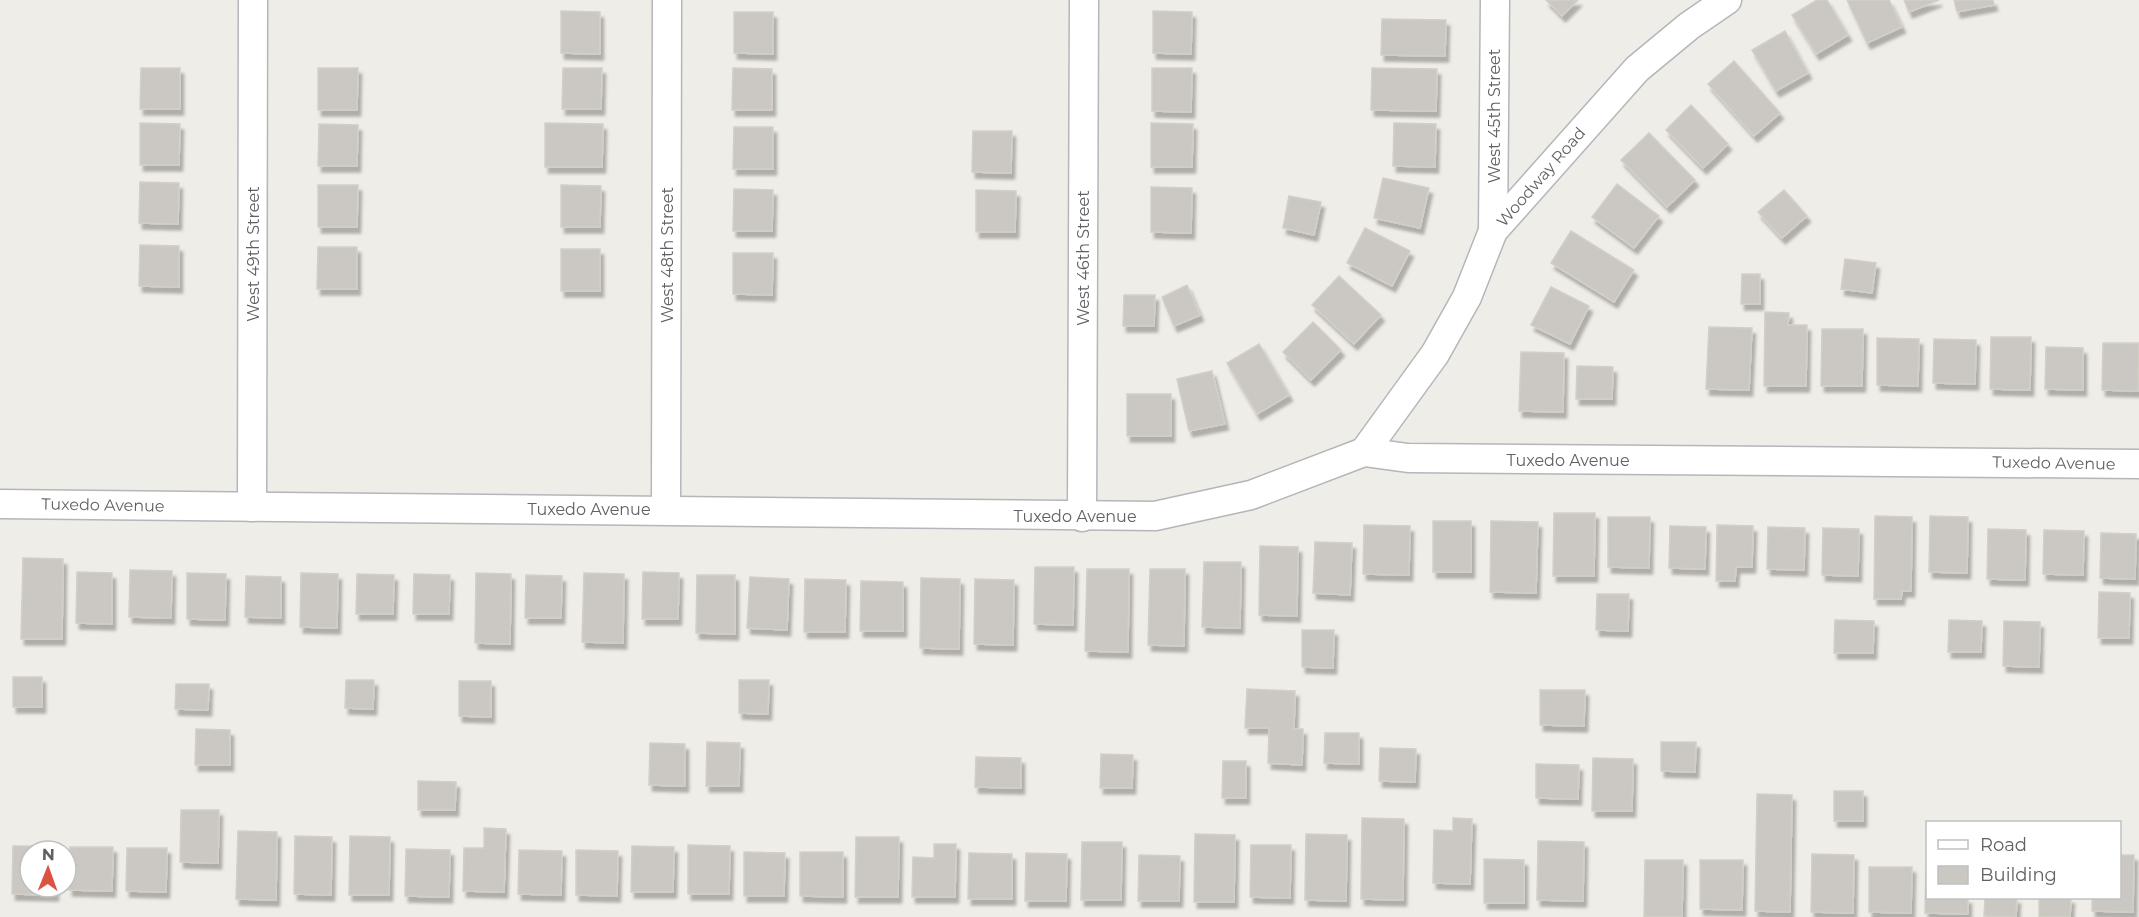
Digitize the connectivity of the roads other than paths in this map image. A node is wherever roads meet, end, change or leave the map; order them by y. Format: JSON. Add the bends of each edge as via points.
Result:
{"nodes":[{"id":1,"x":253,"y":0,"type":"edge"},
{"id":2,"x":667,"y":0,"type":"edge"},
{"id":3,"x":1084,"y":0,"type":"edge"},
{"id":4,"x":1495,"y":0,"type":"edge"},
{"id":5,"x":1727,"y":0,"type":"edge"},
{"id":6,"x":1493,"y":231,"type":"junction"},
{"id":7,"x":1364,"y":452,"type":"junction"},
{"id":8,"x":2139,"y":464,"type":"edge"},
{"id":9,"x":0,"y":504,"type":"edge"},
{"id":10,"x":252,"y":507,"type":"junction"},
{"id":11,"x":666,"y":510,"type":"junction"},
{"id":12,"x":1082,"y":517,"type":"junction"}],
"edges":[{"from":1,"to":10,"type":"street","name":"West 49th Street"},
{"from":2,"to":11,"type":"street","name":"West 48th Street"},
{"from":3,"to":12,"type":"street","name":"West 46th Street"},
{"from":4,"to":6,"type":"street","name":"West 45th Street"},
{"from":5,"to":6,"type":"street","name":"Woodway Road","via":[[1637,69]]},
{"from":6,"to":7,"type":"street","name":"Woodway Road","via":[[1467,297],[1435,354]]},
{"from":7,"to":8,"type":"street","name":"Tuxedo Avenue","via":[[1408,458]]},
{"from":7,"to":12,"type":"street","name":"Tuxedo Avenue","via":[[1251,495],[1155,516]]},
{"from":9,"to":10,"type":"street","name":"Tuxedo Avenue"},
{"from":10,"to":11,"type":"street","name":"Tuxedo Avenue"},
{"from":11,"to":12,"type":"street","name":"Tuxedo Avenue"}]}
